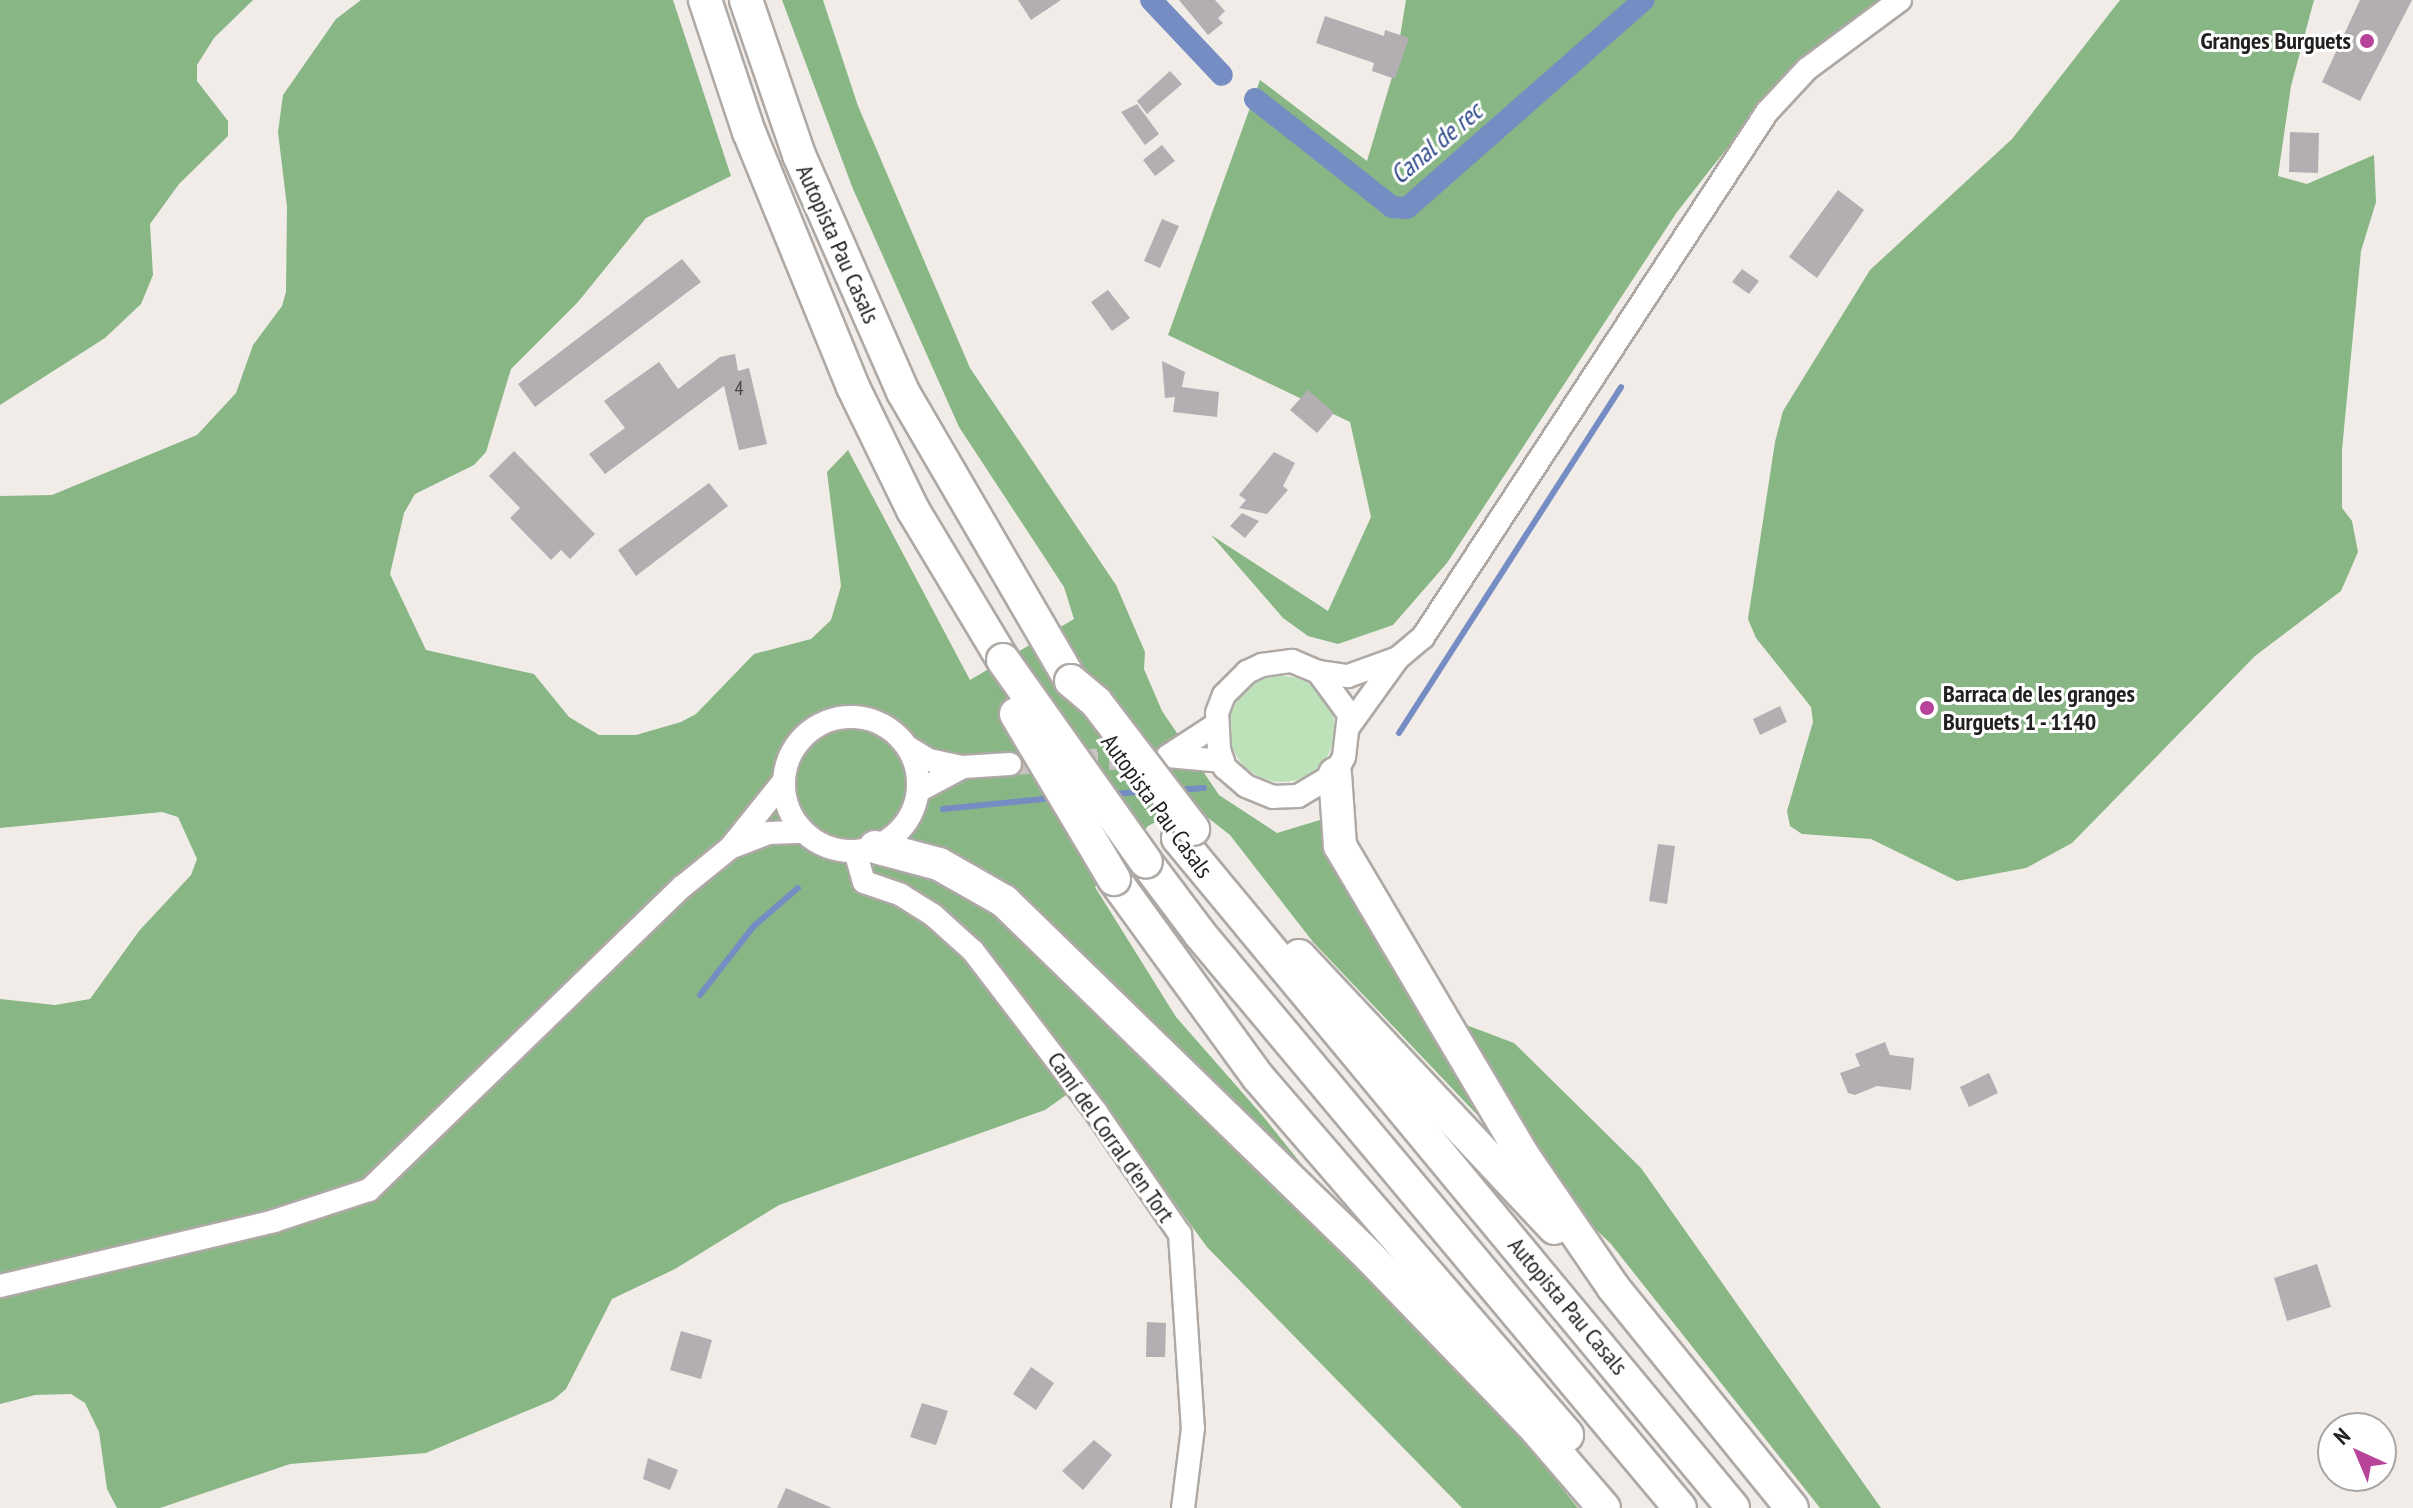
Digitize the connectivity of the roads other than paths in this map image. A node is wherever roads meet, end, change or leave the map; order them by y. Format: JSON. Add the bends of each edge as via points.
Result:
{"nodes":[{"id":1,"x":705,"y":0,"type":"edge"},
{"id":2,"x":746,"y":0,"type":"edge"},
{"id":3,"x":1900,"y":0,"type":"edge"},
{"id":4,"x":1398,"y":658,"type":"junction"},
{"id":5,"x":995,"y":663,"type":"junction"},
{"id":6,"x":1318,"y":672,"type":"junction"},
{"id":7,"x":1217,"y":724,"type":"junction"},
{"id":8,"x":1349,"y":726,"type":"junction"},
{"id":9,"x":909,"y":748,"type":"junction"},
{"id":10,"x":1223,"y":761,"type":"junction"},
{"id":11,"x":1010,"y":764,"type":"tunnel mouth"},
{"id":12,"x":963,"y":767,"type":"junction"},
{"id":13,"x":1335,"y":774,"type":"junction"},
{"id":14,"x":783,"y":782,"type":"junction"},
{"id":15,"x":918,"y":791,"type":"junction"},
{"id":16,"x":803,"y":832,"type":"junction"},
{"id":17,"x":1186,"y":834,"type":"junction"},
{"id":18,"x":730,"y":848,"type":"junction"},
{"id":19,"x":865,"y":849,"type":"junction"},
{"id":20,"x":0,"y":1286,"type":"edge"},
{"id":21,"x":1613,"y":1287,"type":"junction"},
{"id":22,"x":1183,"y":1508,"type":"edge"},
{"id":23,"x":1604,"y":1508,"type":"edge"},
{"id":24,"x":1624,"y":1508,"type":"edge"},
{"id":25,"x":1680,"y":1508,"type":"edge"},
{"id":26,"x":1733,"y":1508,"type":"edge"},
{"id":27,"x":1792,"y":1508,"type":"edge"}],
"edges":[{"from":1,"to":5,"type":"highway","name":"Autopista Pau Casals","via":[[767,177],[853,387]]},
{"from":2,"to":17,"type":"highway","name":"Autopista Pau Casals","bridge":true,"via":[[799,155],[903,392],[1071,681]]},
{"from":3,"to":4,"type":"street","via":[[1807,69],[1767,112],[1460,583],[1423,637]]},
{"from":4,"to":6,"type":"street","via":[[1348,676]]},
{"from":4,"to":8,"type":"street"},
{"from":5,"to":24,"type":"highway","bridge":true,"via":[[1114,879],[1258,1077],[1528,1386]]},
{"from":5,"to":25,"type":"highway","name":"Autopista Pau Casals","bridge":true,"via":[[1200,934]]},
{"from":6,"to":7,"type":"street","via":[[1292,661],[1247,672],[1224,695]]},
{"from":6,"to":8,"type":"street","via":[[1342,697]]},
{"from":7,"to":10,"type":"street"},
{"from":7,"to":10,"type":"street","via":[[1168,756]]},
{"from":8,"to":13,"type":"street"},
{"from":9,"to":12,"type":"street","via":[[929,760]]},
{"from":9,"to":14,"type":"street","via":[[871,719],[837,717],[799,741]]},
{"from":9,"to":15,"type":"street"},
{"from":10,"to":13,"type":"street","via":[[1246,786],[1273,797],[1298,796]]},
{"from":11,"to":12,"type":"street"},
{"from":12,"to":15,"type":"street"},
{"from":13,"to":21,"type":"highway","via":[[1340,846],[1522,1154]]},
{"from":14,"to":16,"type":"street","via":[[786,804]]},
{"from":14,"to":18,"type":"street"},
{"from":15,"to":19,"type":"street","via":[[911,815],[896,834]]},
{"from":16,"to":18,"type":"street","via":[[769,833]]},
{"from":16,"to":19,"type":"street","via":[[836,850]]},
{"from":17,"to":21,"type":"highway"},
{"from":17,"to":26,"type":"highway","name":"Autopista Pau Casals","via":[[1237,916],[1601,1344]]},
{"from":18,"to":20,"type":"street","via":[[682,887],[369,1190],[274,1221]]},
{"from":19,"to":22,"type":"street","name":"Camí del Corral d'en Tort","via":[[864,882],[923,908],[973,951],[1093,1107],[1180,1234],[1193,1428]]},
{"from":19,"to":23,"type":"highway","via":[[939,864],[1004,901],[1369,1256],[1536,1429]]},
{"from":21,"to":27,"type":"highway"}]}
